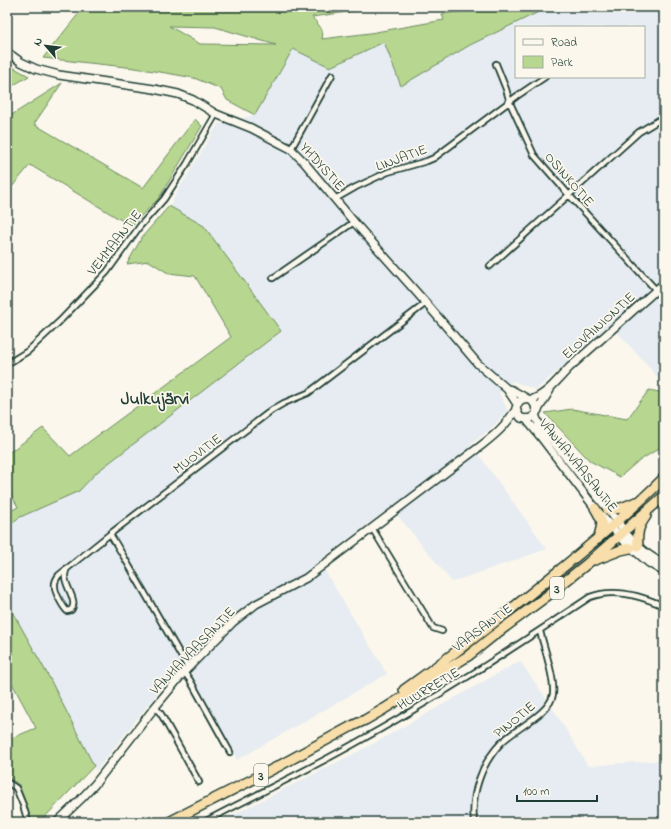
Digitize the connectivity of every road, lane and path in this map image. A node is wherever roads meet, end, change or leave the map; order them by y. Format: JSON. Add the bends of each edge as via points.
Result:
{"nodes":[{"id":1,"x":7,"y":52,"type":"edge"},
{"id":2,"x":496,"y":64,"type":"dead end"},
{"id":3,"x":332,"y":75,"type":"dead end"},
{"id":4,"x":544,"y":78,"type":"edge"},
{"id":5,"x":510,"y":103,"type":"junction"},
{"id":6,"x":216,"y":114,"type":"junction"},
{"id":7,"x":664,"y":117,"type":"edge"},
{"id":8,"x":291,"y":149,"type":"junction"},
{"id":9,"x":569,"y":195,"type":"junction"},
{"id":10,"x":335,"y":199,"type":"junction"},
{"id":11,"x":354,"y":222,"type":"junction"},
{"id":12,"x":490,"y":266,"type":"dead end"},
{"id":13,"x":272,"y":278,"type":"dead end"},
{"id":14,"x":664,"y":283,"type":"edge"},
{"id":15,"x":656,"y":290,"type":"junction"},
{"id":16,"x":426,"y":303,"type":"junction"},
{"id":17,"x":7,"y":364,"type":"edge"},
{"id":18,"x":551,"y":388,"type":"junction"},
{"id":19,"x":507,"y":389,"type":"junction"},
{"id":20,"x":530,"y":400,"type":"junction"},
{"id":21,"x":517,"y":406,"type":"junction"},
{"id":22,"x":535,"y":413,"type":"junction"},
{"id":23,"x":523,"y":418,"type":"junction"},
{"id":24,"x":506,"y":424,"type":"junction"},
{"id":25,"x":664,"y":478,"type":"edge"},
{"id":26,"x":664,"y":496,"type":"edge"},
{"id":27,"x":642,"y":500,"type":"junction"},
{"id":28,"x":595,"y":508,"type":"junction"},
{"id":29,"x":651,"y":509,"type":"junction"},
{"id":30,"x":608,"y":510,"type":"junction"},
{"id":31,"x":615,"y":524,"type":"junction"},
{"id":32,"x":372,"y":528,"type":"junction"},
{"id":33,"x":621,"y":533,"type":"junction"},
{"id":34,"x":110,"y":534,"type":"junction"},
{"id":35,"x":597,"y":539,"type":"junction"},
{"id":36,"x":634,"y":547,"type":"junction"},
{"id":37,"x":588,"y":563,"type":"junction"},
{"id":38,"x":664,"y":564,"type":"edge"},
{"id":39,"x":67,"y":568,"type":"junction"},
{"id":40,"x":664,"y":572,"type":"edge"},
{"id":41,"x":664,"y":606,"type":"edge"},
{"id":42,"x":442,"y":631,"type":"dead end"},
{"id":43,"x":540,"y":631,"type":"junction"},
{"id":44,"x":186,"y":670,"type":"junction"},
{"id":45,"x":155,"y":707,"type":"junction"},
{"id":46,"x":352,"y":726,"type":"junction"},
{"id":47,"x":230,"y":752,"type":"dead end"},
{"id":48,"x":7,"y":782,"type":"edge"},
{"id":49,"x":199,"y":782,"type":"dead end"},
{"id":50,"x":28,"y":822,"type":"edge"},
{"id":51,"x":57,"y":822,"type":"edge"},
{"id":52,"x":169,"y":822,"type":"edge"},
{"id":53,"x":204,"y":822,"type":"edge"},
{"id":54,"x":474,"y":822,"type":"edge"}],
"edges":[{"from":1,"to":6,"type":"main road","name":"YHDYSTIE","via":[[36,69],[59,75],[178,94]]},
{"from":2,"to":5,"type":"street","name":"OSINKOTIE"},
{"from":3,"to":8,"type":"street"},
{"from":4,"to":5,"type":"street","name":"LINJATIE"},
{"from":5,"to":9,"type":"street","name":"OSINKOTIE","via":[[534,155]]},
{"from":5,"to":10,"type":"street","name":"LINJATIE","via":[[434,158],[388,172]]},
{"from":6,"to":8,"type":"main road","name":"YHDYSTIE"},
{"from":6,"to":17,"type":"street","name":"VEHMAANTIE","via":[[164,199],[140,226],[107,272],[28,351]]},
{"from":7,"to":9,"type":"street","via":[[639,132]]},
{"from":8,"to":10,"type":"main road","name":"YHDYSTIE"},
{"from":9,"to":12,"type":"street"},
{"from":9,"to":15,"type":"street","name":"OSINKOTIE"},
{"from":10,"to":11,"type":"main road","name":"YHDYSTIE"},
{"from":11,"to":13,"type":"street"},
{"from":11,"to":16,"type":"main road","name":"YHDYSTIE"},
{"from":14,"to":15,"type":"main road","name":"ELOVAINIONTIE"},
{"from":15,"to":18,"type":"main road","name":"ELOVAINIONTIE"},
{"from":16,"to":19,"type":"main road","name":"YHDYSTIE","via":[[478,364]]},
{"from":16,"to":34,"type":"street","name":"MUOVITIE","via":[[308,393],[272,410]]},
{"from":18,"to":20,"type":"main road","name":"ELOVAINIONTIE","via":[[536,399]]},
{"from":18,"to":22,"type":"main road","name":"ELOVAINIONTIE"},
{"from":19,"to":20,"type":"main road","name":"YHDYSTIE"},
{"from":19,"to":21,"type":"main road","name":"YHDYSTIE"},
{"from":20,"to":21,"type":"main road","via":[[521,400]]},
{"from":20,"to":22,"type":"main road","via":[[535,404]]},
{"from":21,"to":23,"type":"main road","via":[[518,414]]},
{"from":21,"to":24,"type":"main road","name":"VANHA VAASANTIE"},
{"from":22,"to":23,"type":"main road","via":[[531,418]]},
{"from":22,"to":30,"type":"main road","name":"VANHA VAASANTIE","via":[[539,424]]},
{"from":23,"to":24,"type":"main road","name":"VANHA VAASANTIE"},
{"from":23,"to":28,"type":"main road","name":"VANHA VAASANTIE","via":[[540,436]]},
{"from":24,"to":32,"type":"main road","name":"VANHA VAASANTIE"},
{"from":25,"to":27,"type":"highway","name":"VAASANTIE","number":"3"},
{"from":26,"to":29,"type":"highway","name":"VAASANTIE","number":"3"},
{"from":27,"to":30,"type":"highway"},
{"from":27,"to":31,"type":"highway","name":"VAASANTIE","number":"3"},
{"from":28,"to":31,"type":"main road","name":"VANHA VAASANTIE"},
{"from":28,"to":35,"type":"highway","via":[[602,522]]},
{"from":29,"to":33,"type":"highway","name":"VAASANTIE","number":"3"},
{"from":29,"to":36,"type":"highway","via":[[641,523]]},
{"from":30,"to":31,"type":"main road","name":"VANHA VAASANTIE"},
{"from":31,"to":33,"type":"main road"},
{"from":31,"to":35,"type":"highway","name":"VAASANTIE","number":"3"},
{"from":32,"to":42,"type":"street","via":[[433,628]]},
{"from":32,"to":44,"type":"main road","name":"VANHA VAASANTIE","via":[[306,578],[256,604],[233,622]]},
{"from":33,"to":36,"type":"main road"},
{"from":33,"to":37,"type":"highway","name":"VAASANTIE","number":"3"},
{"from":34,"to":39,"type":"street","name":"MUOVITIE"},
{"from":34,"to":44,"type":"street"},
{"from":35,"to":46,"type":"highway","name":"VAASANTIE","number":"3","via":[[451,657]]},
{"from":36,"to":37,"type":"highway"},
{"from":36,"to":38,"type":"main road"},
{"from":36,"to":40,"type":"main road","via":[[649,563]]},
{"from":37,"to":46,"type":"highway","name":"VAASANTIE","number":"3","via":[[468,656]]},
{"from":39,"to":39,"type":"street","name":"MUOVITIE","via":[[55,581],[55,588],[67,611],[74,608],[66,582]]},
{"from":41,"to":43,"type":"street","name":"HUURRETIE","via":[[623,594],[597,595],[590,597]]},
{"from":43,"to":53,"type":"street","name":"HUURRETIE","via":[[357,742]]},
{"from":43,"to":54,"type":"street","name":"PINOTIE","via":[[551,676],[552,699],[546,708],[501,743],[488,760],[476,792]]},
{"from":44,"to":45,"type":"main road","name":"VANHA VAASANTIE"},
{"from":44,"to":47,"type":"street"},
{"from":45,"to":49,"type":"street"},
{"from":45,"to":51,"type":"main road","name":"VANHA VAASANTIE","via":[[95,784]]},
{"from":46,"to":52,"type":"highway","name":"VAASANTIE","number":"3"},
{"from":48,"to":50,"type":"street","via":[[16,788]]}]}
